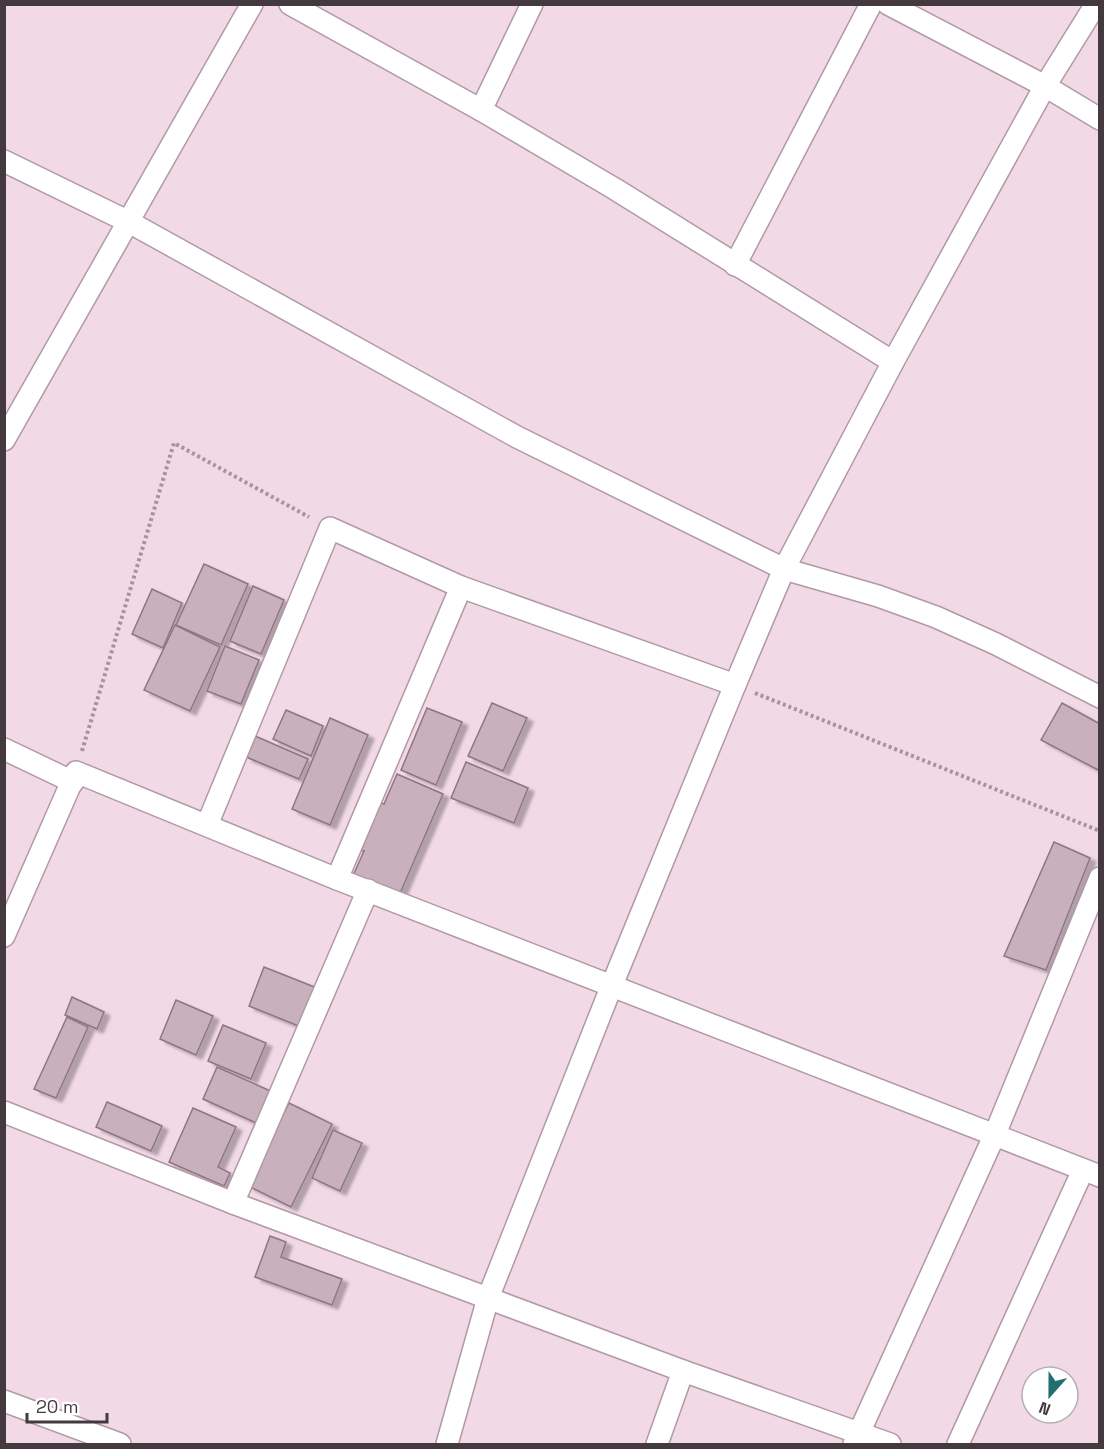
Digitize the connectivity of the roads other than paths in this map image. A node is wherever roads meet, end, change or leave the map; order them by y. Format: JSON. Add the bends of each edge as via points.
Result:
{"nodes":[{"id":1,"x":252,"y":4,"type":"edge"},
{"id":2,"x":290,"y":4,"type":"edge"},
{"id":3,"x":532,"y":4,"type":"edge"},
{"id":4,"x":871,"y":4,"type":"edge"},
{"id":5,"x":888,"y":4,"type":"edge"},
{"id":6,"x":1096,"y":4,"type":"edge"},
{"id":7,"x":1045,"y":86,"type":"junction"},
{"id":8,"x":481,"y":110,"type":"junction"},
{"id":9,"x":1100,"y":119,"type":"edge"},
{"id":10,"x":4,"y":161,"type":"edge"},
{"id":11,"x":129,"y":222,"type":"junction"},
{"id":12,"x":735,"y":265,"type":"junction"},
{"id":13,"x":893,"y":362,"type":"junction"},
{"id":14,"x":4,"y":440,"type":"edge"},
{"id":15,"x":784,"y":569,"type":"junction"},
{"id":16,"x":461,"y":587,"type":"junction"},
{"id":17,"x":735,"y":685,"type":"junction"},
{"id":18,"x":1100,"y":698,"type":"edge"},
{"id":19,"x":4,"y":749,"type":"edge"},
{"id":20,"x":75,"y":777,"type":"junction"},
{"id":21,"x":207,"y":825,"type":"junction"},
{"id":22,"x":1100,"y":878,"type":"edge"},
{"id":23,"x":337,"y":879,"type":"junction"},
{"id":24,"x":368,"y":890,"type":"junction"},
{"id":25,"x":4,"y":936,"type":"edge"},
{"id":26,"x":612,"y":985,"type":"junction"},
{"id":27,"x":4,"y":1112,"type":"edge"},
{"id":28,"x":995,"y":1134,"type":"junction"},
{"id":29,"x":1091,"y":1173,"type":"edge"},
{"id":30,"x":233,"y":1203,"type":"junction"},
{"id":31,"x":488,"y":1298,"type":"junction"},
{"id":32,"x":683,"y":1371,"type":"junction"},
{"id":33,"x":4,"y":1401,"type":"edge"},
{"id":34,"x":856,"y":1439,"type":"edge"},
{"id":35,"x":120,"y":1444,"type":"edge"},
{"id":36,"x":447,"y":1444,"type":"edge"},
{"id":37,"x":657,"y":1444,"type":"edge"},
{"id":38,"x":890,"y":1444,"type":"edge"},
{"id":39,"x":958,"y":1444,"type":"edge"}],
"edges":[{"from":1,"to":11,"type":"street"},
{"from":2,"to":8,"type":"street"},
{"from":3,"to":8,"type":"street"},
{"from":4,"to":12,"type":"street"},
{"from":5,"to":7,"type":"street"},
{"from":6,"to":7,"type":"street"},
{"from":7,"to":9,"type":"street"},
{"from":7,"to":13,"type":"street"},
{"from":8,"to":12,"type":"street"},
{"from":10,"to":11,"type":"street"},
{"from":11,"to":14,"type":"street"},
{"from":11,"to":15,"type":"street","via":[[517,437]]},
{"from":12,"to":13,"type":"street"},
{"from":13,"to":15,"type":"street"},
{"from":15,"to":17,"type":"street"},
{"from":15,"to":18,"type":"street","via":[[936,617]]},
{"from":16,"to":17,"type":"street"},
{"from":16,"to":21,"type":"street","via":[[330,528]]},
{"from":16,"to":23,"type":"street"},
{"from":17,"to":26,"type":"street"},
{"from":19,"to":20,"type":"street"},
{"from":20,"to":21,"type":"street"},
{"from":20,"to":25,"type":"street"},
{"from":21,"to":23,"type":"street"},
{"from":22,"to":28,"type":"street"},
{"from":23,"to":24,"type":"street"},
{"from":24,"to":26,"type":"street"},
{"from":24,"to":30,"type":"street"},
{"from":26,"to":28,"type":"street"},
{"from":26,"to":31,"type":"street"},
{"from":27,"to":30,"type":"street"},
{"from":28,"to":29,"type":"street"},
{"from":28,"to":34,"type":"street"},
{"from":29,"to":39,"type":"street"},
{"from":30,"to":31,"type":"street"},
{"from":31,"to":32,"type":"street"},
{"from":31,"to":36,"type":"street"},
{"from":32,"to":34,"type":"street"},
{"from":32,"to":37,"type":"street"},
{"from":33,"to":35,"type":"street"},
{"from":34,"to":38,"type":"street"}]}
